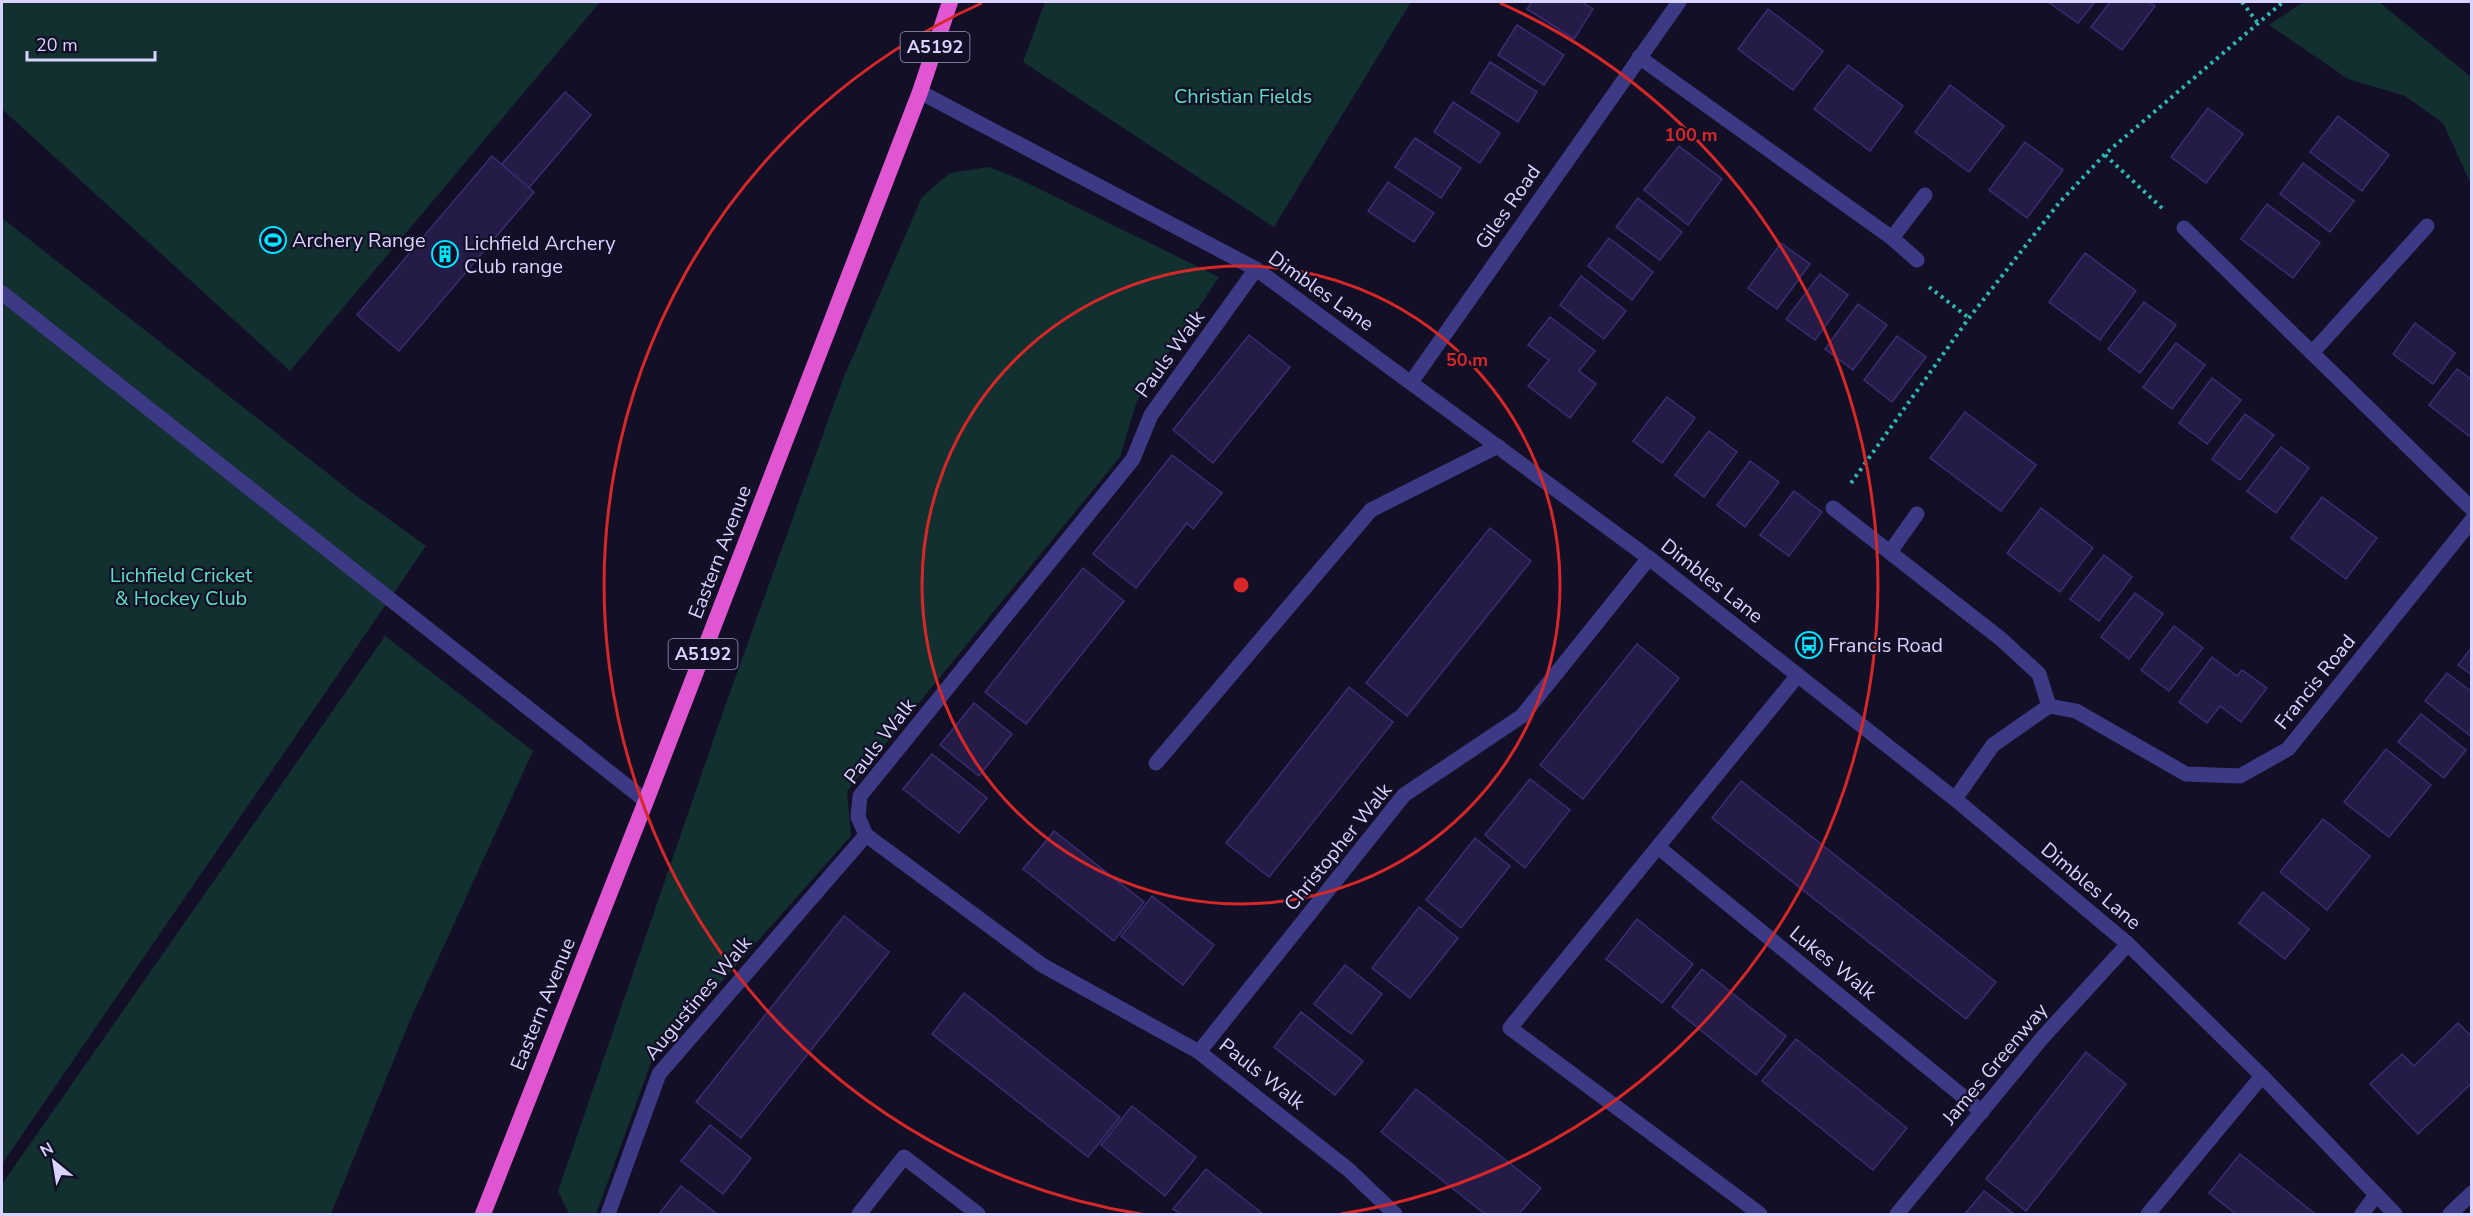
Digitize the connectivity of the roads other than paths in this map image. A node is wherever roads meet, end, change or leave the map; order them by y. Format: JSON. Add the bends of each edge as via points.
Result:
{"nodes":[{"id":1,"x":950,"y":2,"type":"edge"},
{"id":2,"x":1678,"y":2,"type":"edge"},
{"id":3,"x":1639,"y":57,"type":"junction"},
{"id":4,"x":920,"y":93,"type":"junction"},
{"id":5,"x":1925,"y":195,"type":"dead end"},
{"id":6,"x":2427,"y":226,"type":"dead end"},
{"id":7,"x":2184,"y":228,"type":"road end"},
{"id":8,"x":1892,"y":238,"type":"junction"},
{"id":9,"x":1917,"y":260,"type":"road end"},
{"id":10,"x":1256,"y":269,"type":"junction"},
{"id":11,"x":2,"y":293,"type":"edge"},
{"id":12,"x":2312,"y":353,"type":"junction"},
{"id":13,"x":1412,"y":381,"type":"junction"},
{"id":14,"x":1498,"y":446,"type":"junction"},
{"id":15,"x":1833,"y":508,"type":"road end"},
{"id":16,"x":2472,"y":509,"type":"edge"},
{"id":17,"x":1917,"y":514,"type":"dead end"},
{"id":18,"x":2472,"y":520,"type":"edge"},
{"id":19,"x":1890,"y":552,"type":"junction"},
{"id":20,"x":1649,"y":558,"type":"junction"},
{"id":21,"x":1798,"y":675,"type":"junction"},
{"id":22,"x":2049,"y":706,"type":"junction"},
{"id":23,"x":1156,"y":763,"type":"dead end"},
{"id":24,"x":1955,"y":799,"type":"junction"},
{"id":25,"x":646,"y":801,"type":"junction"},
{"id":26,"x":866,"y":835,"type":"junction"},
{"id":27,"x":1658,"y":847,"type":"junction"},
{"id":28,"x":2128,"y":944,"type":"junction"},
{"id":29,"x":1199,"y":1052,"type":"junction"},
{"id":30,"x":2262,"y":1076,"type":"junction"},
{"id":31,"x":1982,"y":1112,"type":"junction"},
{"id":32,"x":2472,"y":1193,"type":"edge"},
{"id":33,"x":2376,"y":1195,"type":"junction"},
{"id":34,"x":483,"y":1215,"type":"edge"},
{"id":35,"x":608,"y":1215,"type":"edge"},
{"id":36,"x":859,"y":1215,"type":"edge"},
{"id":37,"x":978,"y":1215,"type":"edge"},
{"id":38,"x":1395,"y":1215,"type":"edge"},
{"id":39,"x":1760,"y":1215,"type":"edge"},
{"id":40,"x":1897,"y":1215,"type":"edge"},
{"id":41,"x":2148,"y":1215,"type":"edge"},
{"id":42,"x":2362,"y":1215,"type":"edge"},
{"id":43,"x":2395,"y":1215,"type":"edge"},
{"id":44,"x":2450,"y":1215,"type":"edge"}],
"edges":[{"from":1,"to":4,"type":"highway","name":"Eastern Avenue","number":"A5192"},
{"from":2,"to":3,"type":"street","name":"Giles Road"},
{"from":3,"to":8,"type":"street"},
{"from":3,"to":13,"type":"street","name":"Giles Road"},
{"from":4,"to":10,"type":"street","name":"Dimbles Lane"},
{"from":4,"to":25,"type":"highway","name":"Eastern Avenue","number":"A5192"},
{"from":5,"to":8,"type":"street"},
{"from":6,"to":12,"type":"street"},
{"from":7,"to":12,"type":"street"},
{"from":8,"to":9,"type":"street"},
{"from":10,"to":13,"type":"street","name":"Dimbles Lane"},
{"from":10,"to":26,"type":"street","name":"Pauls Walk","via":[[1151,415],[1133,459],[860,796],[858,817]]},
{"from":11,"to":25,"type":"street"},
{"from":12,"to":16,"type":"street"},
{"from":13,"to":14,"type":"street","name":"Dimbles Lane"},
{"from":14,"to":20,"type":"street","name":"Dimbles Lane"},
{"from":14,"to":23,"type":"street","via":[[1371,510]]},
{"from":15,"to":19,"type":"street"},
{"from":17,"to":19,"type":"street"},
{"from":18,"to":22,"type":"street","name":"Francis Road","via":[[2288,749],[2240,776],[2186,774],[2076,711]]},
{"from":19,"to":22,"type":"street","via":[[2001,639],[2039,674]]},
{"from":20,"to":21,"type":"street","name":"Dimbles Lane"},
{"from":20,"to":29,"type":"street","name":"Christopher Walk","via":[[1522,716],[1404,795]]},
{"from":21,"to":24,"type":"street","name":"Dimbles Lane"},
{"from":21,"to":27,"type":"street"},
{"from":22,"to":24,"type":"street","via":[[1994,745]]},
{"from":24,"to":28,"type":"street","name":"Dimbles Lane"},
{"from":25,"to":34,"type":"highway","name":"Eastern Avenue","number":"A5192"},
{"from":26,"to":29,"type":"street","name":"Pauls Walk","via":[[1042,965]]},
{"from":26,"to":35,"type":"street","name":"Augustines Walk","via":[[659,1074]]},
{"from":27,"to":31,"type":"street","name":"Lukes Walk"},
{"from":27,"to":39,"type":"street","via":[[1510,1029]]},
{"from":28,"to":30,"type":"street","name":"Dimbles Lane"},
{"from":28,"to":31,"type":"street","name":"James Greenway","via":[[2043,1037]]},
{"from":29,"to":38,"type":"street","name":"Pauls Walk","via":[[1349,1170]]},
{"from":30,"to":33,"type":"street","name":"Dimbles Lane"},
{"from":30,"to":41,"type":"street"},
{"from":31,"to":40,"type":"street","name":"James Greenway"},
{"from":32,"to":44,"type":"street"},
{"from":33,"to":42,"type":"street"},
{"from":33,"to":43,"type":"street","name":"Dimbles Lane"},
{"from":36,"to":37,"type":"street","via":[[904,1157]]}]}
